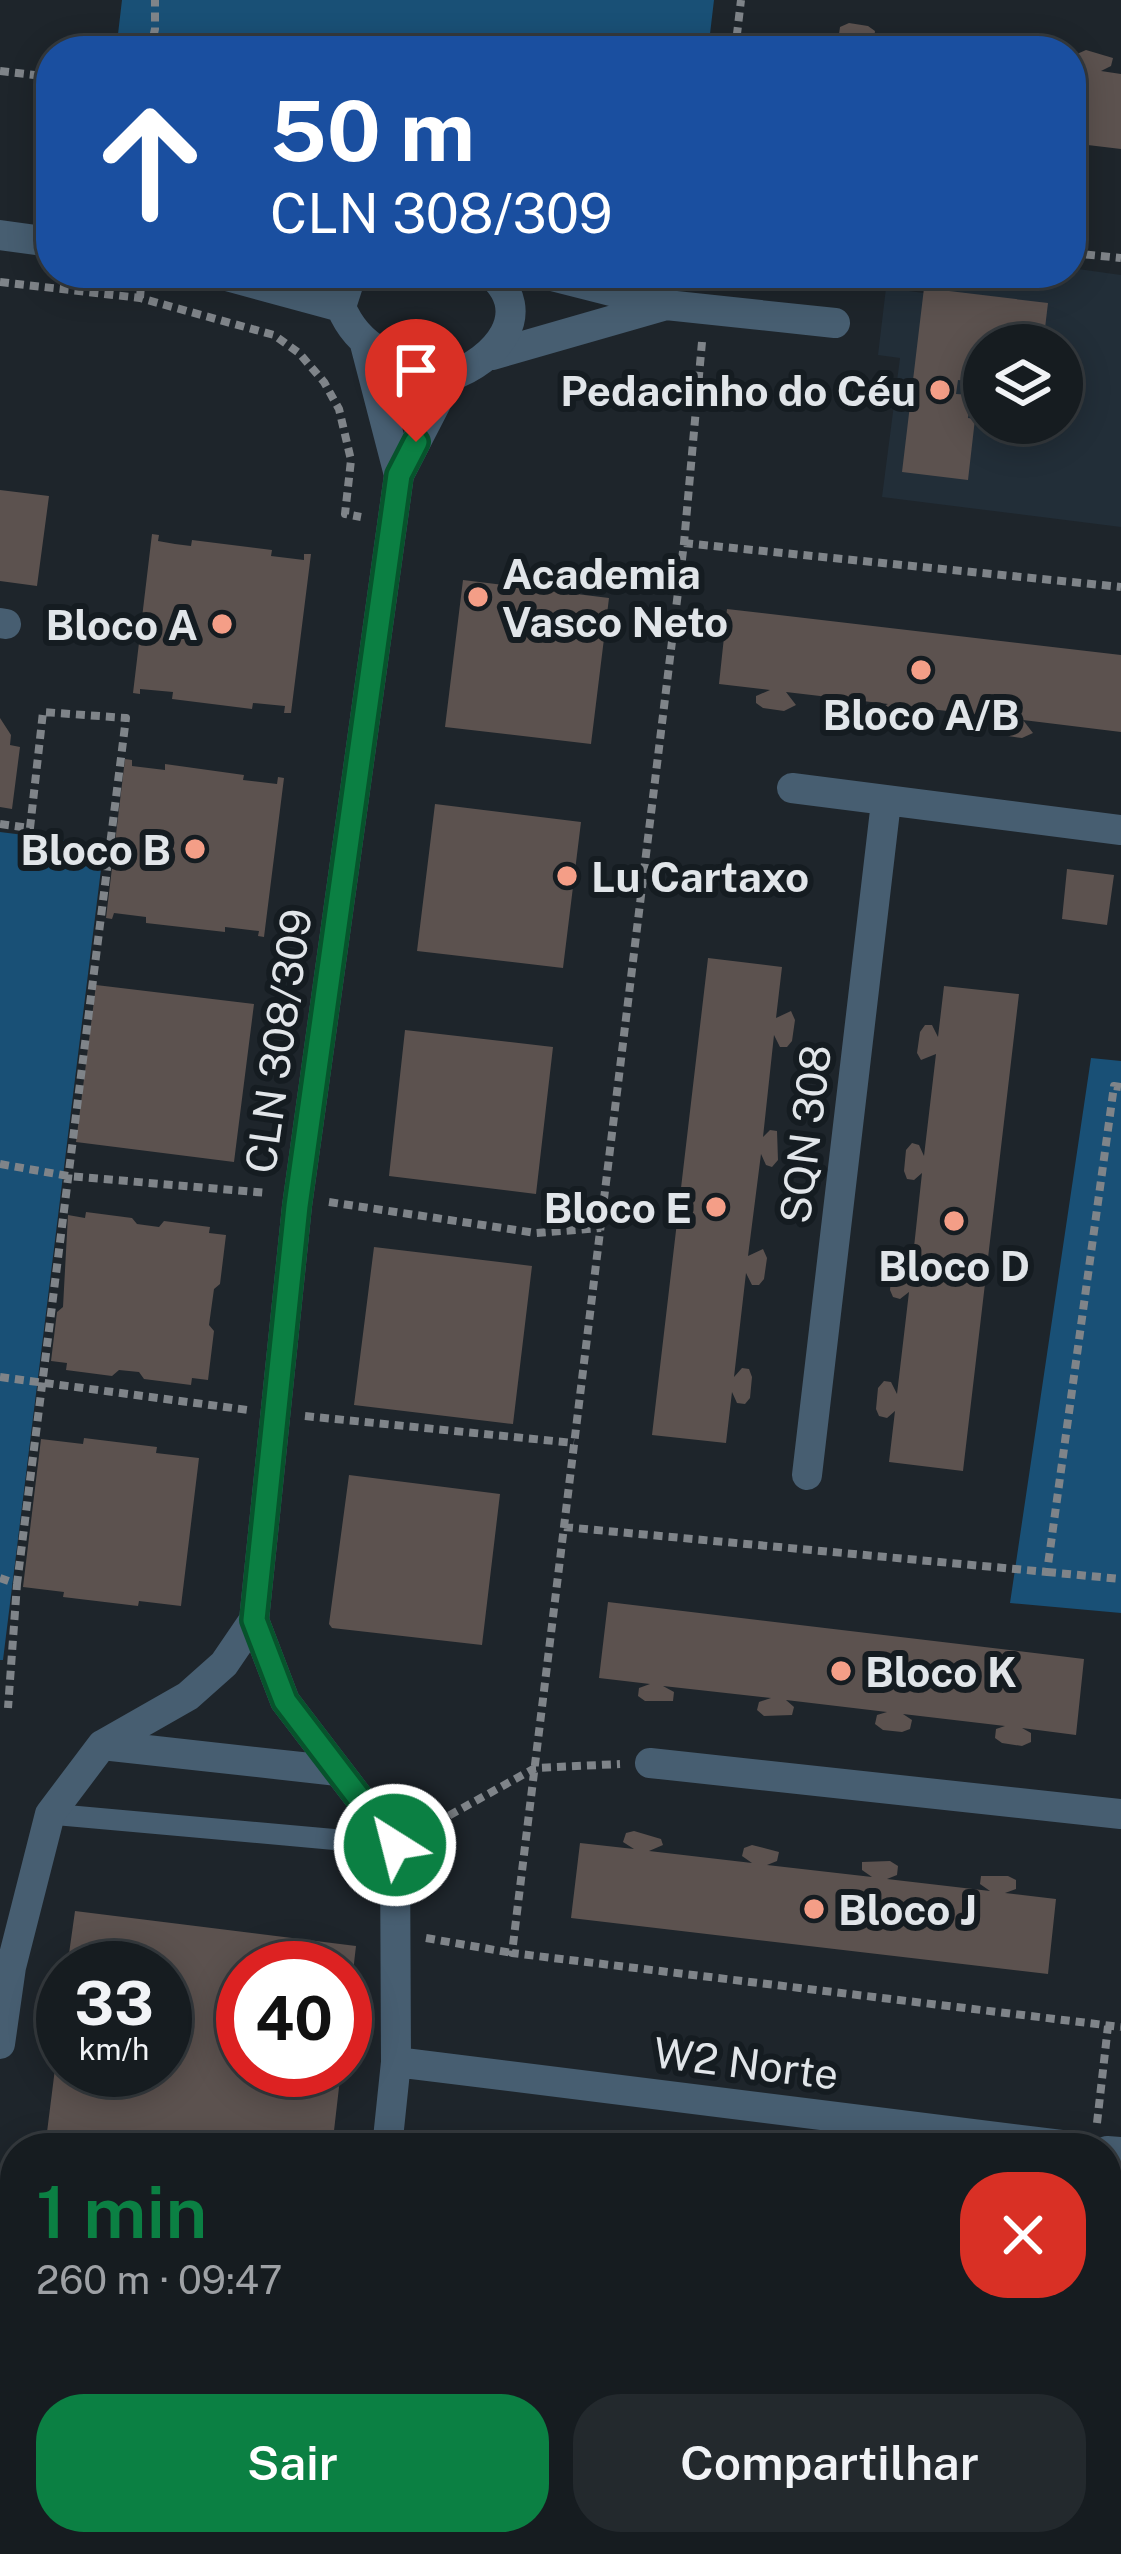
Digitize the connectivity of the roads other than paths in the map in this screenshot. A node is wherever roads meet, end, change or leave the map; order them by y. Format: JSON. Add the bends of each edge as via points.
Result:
{"nodes":[{"id":1,"x":0,"y":235,"type":"edge"},
{"id":2,"x":36,"y":240,"type":"edge"},
{"id":3,"x":271,"y":288,"type":"edge"},
{"id":4,"x":347,"y":288,"type":"edge"},
{"id":5,"x":504,"y":288,"type":"edge"},
{"id":6,"x":599,"y":288,"type":"edge"},
{"id":7,"x":666,"y":305,"type":"junction"},
{"id":8,"x":341,"y":307,"type":"junction"},
{"id":9,"x":836,"y":323,"type":"dead end"},
{"id":10,"x":365,"y":344,"type":"junction"},
{"id":11,"x":492,"y":355,"type":"junction"},
{"id":12,"x":450,"y":376,"type":"junction"},
{"id":13,"x":399,"y":475,"type":"junction"},
{"id":14,"x":793,"y":788,"type":"dead end"},
{"id":15,"x":886,"y":802,"type":"junction"},
{"id":16,"x":1121,"y":830,"type":"edge"},
{"id":17,"x":807,"y":1475,"type":"dead end"},
{"id":18,"x":254,"y":1620,"type":"junction"},
{"id":19,"x":102,"y":1745,"type":"junction"},
{"id":20,"x":650,"y":1763,"type":"road end"},
{"id":21,"x":338,"y":1772,"type":"junction"},
{"id":22,"x":50,"y":1814,"type":"junction"},
{"id":23,"x":1121,"y":1814,"type":"edge"},
{"id":24,"x":395,"y":1845,"type":"junction"},
{"id":25,"x":0,"y":2044,"type":"edge"},
{"id":26,"x":396,"y":2062,"type":"junction"},
{"id":27,"x":835,"y":2132,"type":"edge"},
{"id":28,"x":389,"y":2133,"type":"edge"}],
"edges":[{"from":1,"to":2,"type":"street"},
{"from":3,"to":8,"type":"street"},
{"from":4,"to":8,"type":"street"},
{"from":5,"to":11,"type":"street","via":[[510,319]]},
{"from":6,"to":7,"type":"street"},
{"from":7,"to":9,"type":"street"},
{"from":7,"to":11,"type":"street"},
{"from":8,"to":10,"type":"street","name":"CLN 308/309"},
{"from":10,"to":12,"type":"street"},
{"from":10,"to":13,"type":"street","name":"CLN 308/309"},
{"from":11,"to":12,"type":"street"},
{"from":12,"to":13,"type":"street","name":"CLN 308/309"},
{"from":13,"to":18,"type":"street","name":"CLN 308/309","via":[[298,1196]]},
{"from":14,"to":15,"type":"street"},
{"from":15,"to":16,"type":"street"},
{"from":15,"to":17,"type":"street","name":"SQN 308"},
{"from":18,"to":19,"type":"street","via":[[224,1664],[188,1696]]},
{"from":18,"to":21,"type":"street","via":[[285,1701]]},
{"from":19,"to":21,"type":"street"},
{"from":19,"to":22,"type":"street"},
{"from":20,"to":23,"type":"street"},
{"from":21,"to":24,"type":"street"},
{"from":22,"to":24,"type":"lane"},
{"from":22,"to":25,"type":"street"},
{"from":24,"to":26,"type":"street"},
{"from":26,"to":27,"type":"street","name":"W2 Norte"},
{"from":26,"to":28,"type":"street"}]}
